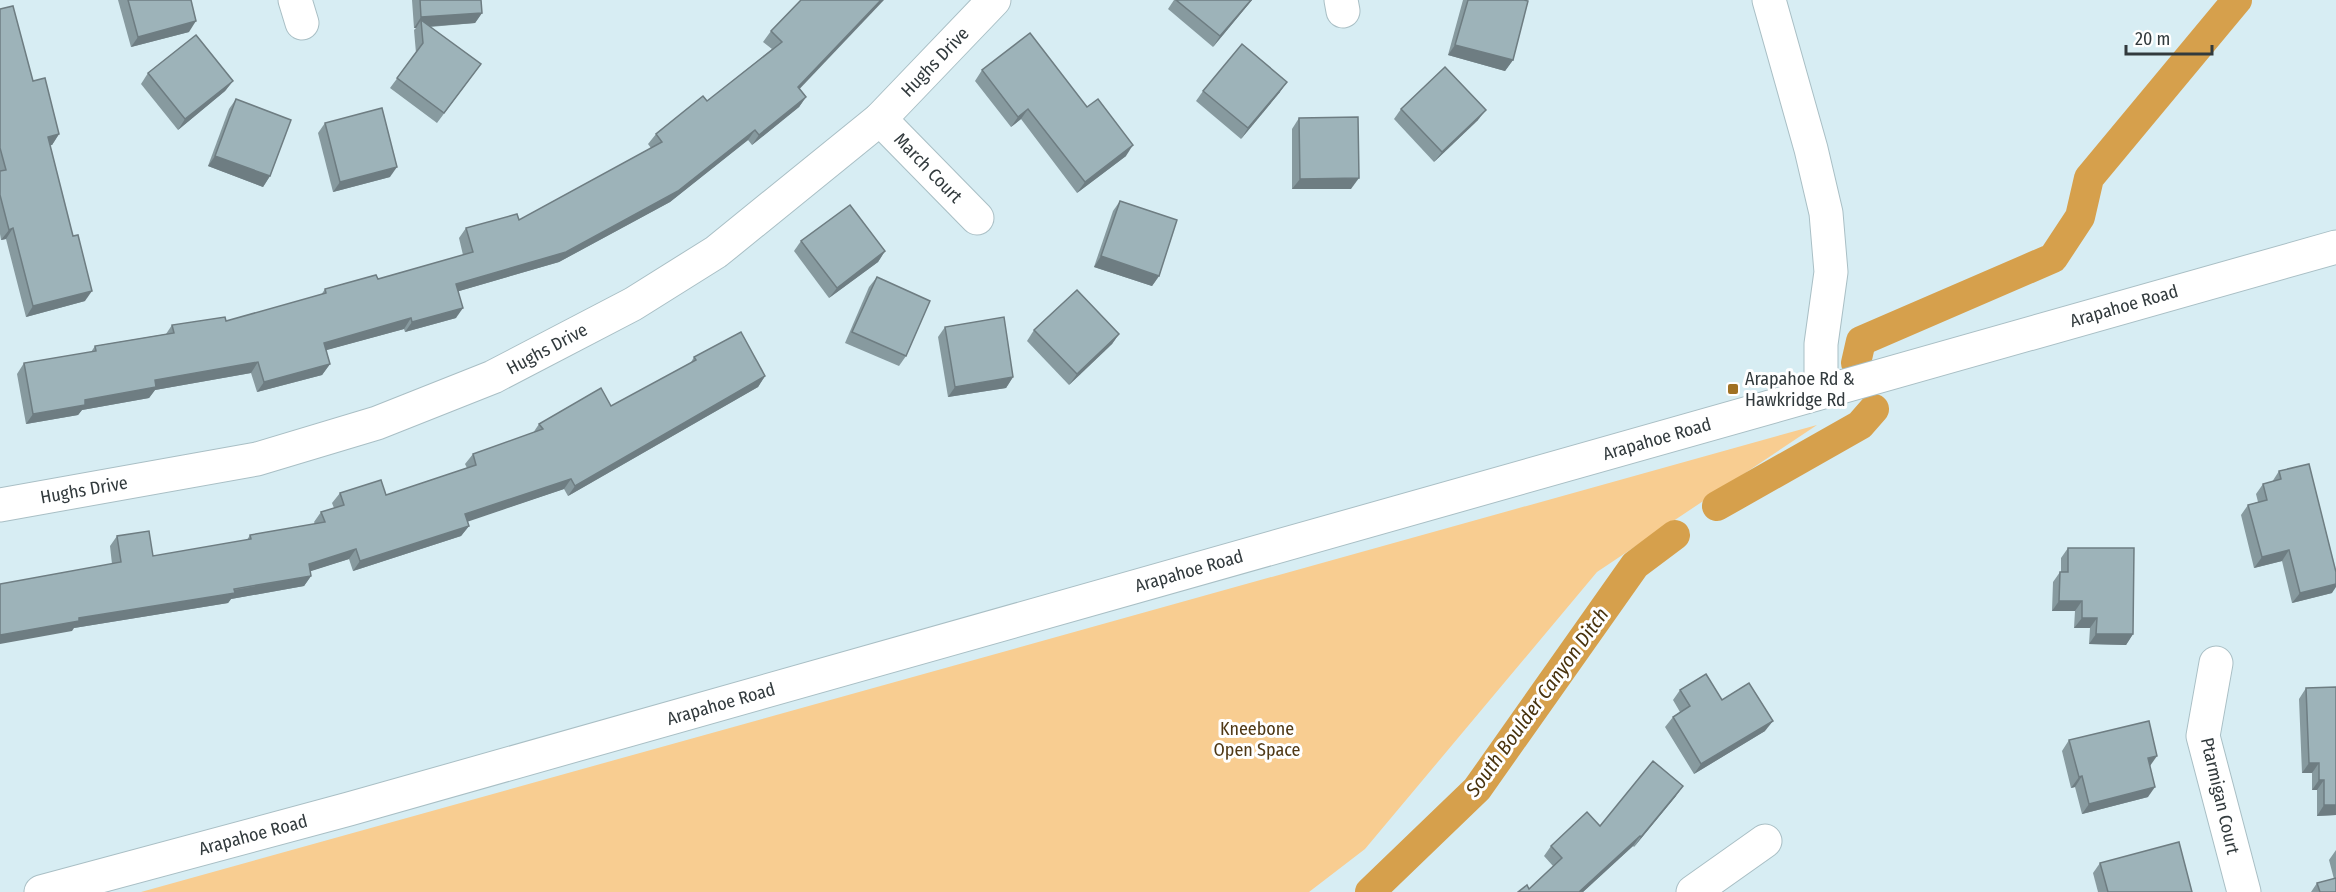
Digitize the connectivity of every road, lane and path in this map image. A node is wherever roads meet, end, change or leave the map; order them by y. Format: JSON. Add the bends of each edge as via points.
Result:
{"nodes":[{"id":1,"x":994,"y":0,"type":"edge"},
{"id":2,"x":1769,"y":0,"type":"edge"},
{"id":3,"x":880,"y":119,"type":"junction"},
{"id":4,"x":977,"y":218,"type":"dead end"},
{"id":5,"x":2336,"y":247,"type":"edge"},
{"id":6,"x":1821,"y":392,"type":"junction"},
{"id":7,"x":0,"y":505,"type":"edge"},
{"id":8,"x":2216,"y":663,"type":"dead end"},
{"id":9,"x":1765,"y":841,"type":"dead end"},
{"id":10,"x":41,"y":892,"type":"edge"},
{"id":11,"x":1693,"y":892,"type":"edge"},
{"id":12,"x":2244,"y":892,"type":"edge"}],
"edges":[{"from":1,"to":3,"type":"main road","name":"Hughs Drive"},
{"from":2,"to":6,"type":"main road","via":[[1826,213],[1831,272],[1821,344]]},
{"from":3,"to":4,"type":"main road","name":"March Court"},
{"from":3,"to":7,"type":"main road","name":"Hughs Drive","via":[[716,252],[633,304],[493,377],[377,423],[257,459]]},
{"from":5,"to":6,"type":"main road","name":"Arapahoe Road"},
{"from":6,"to":10,"type":"main road","name":"Arapahoe Road","via":[[350,809]]},
{"from":8,"to":12,"type":"main road","name":"Ptarmigan Court","via":[[2203,736]]},
{"from":9,"to":11,"type":"main road"}]}
